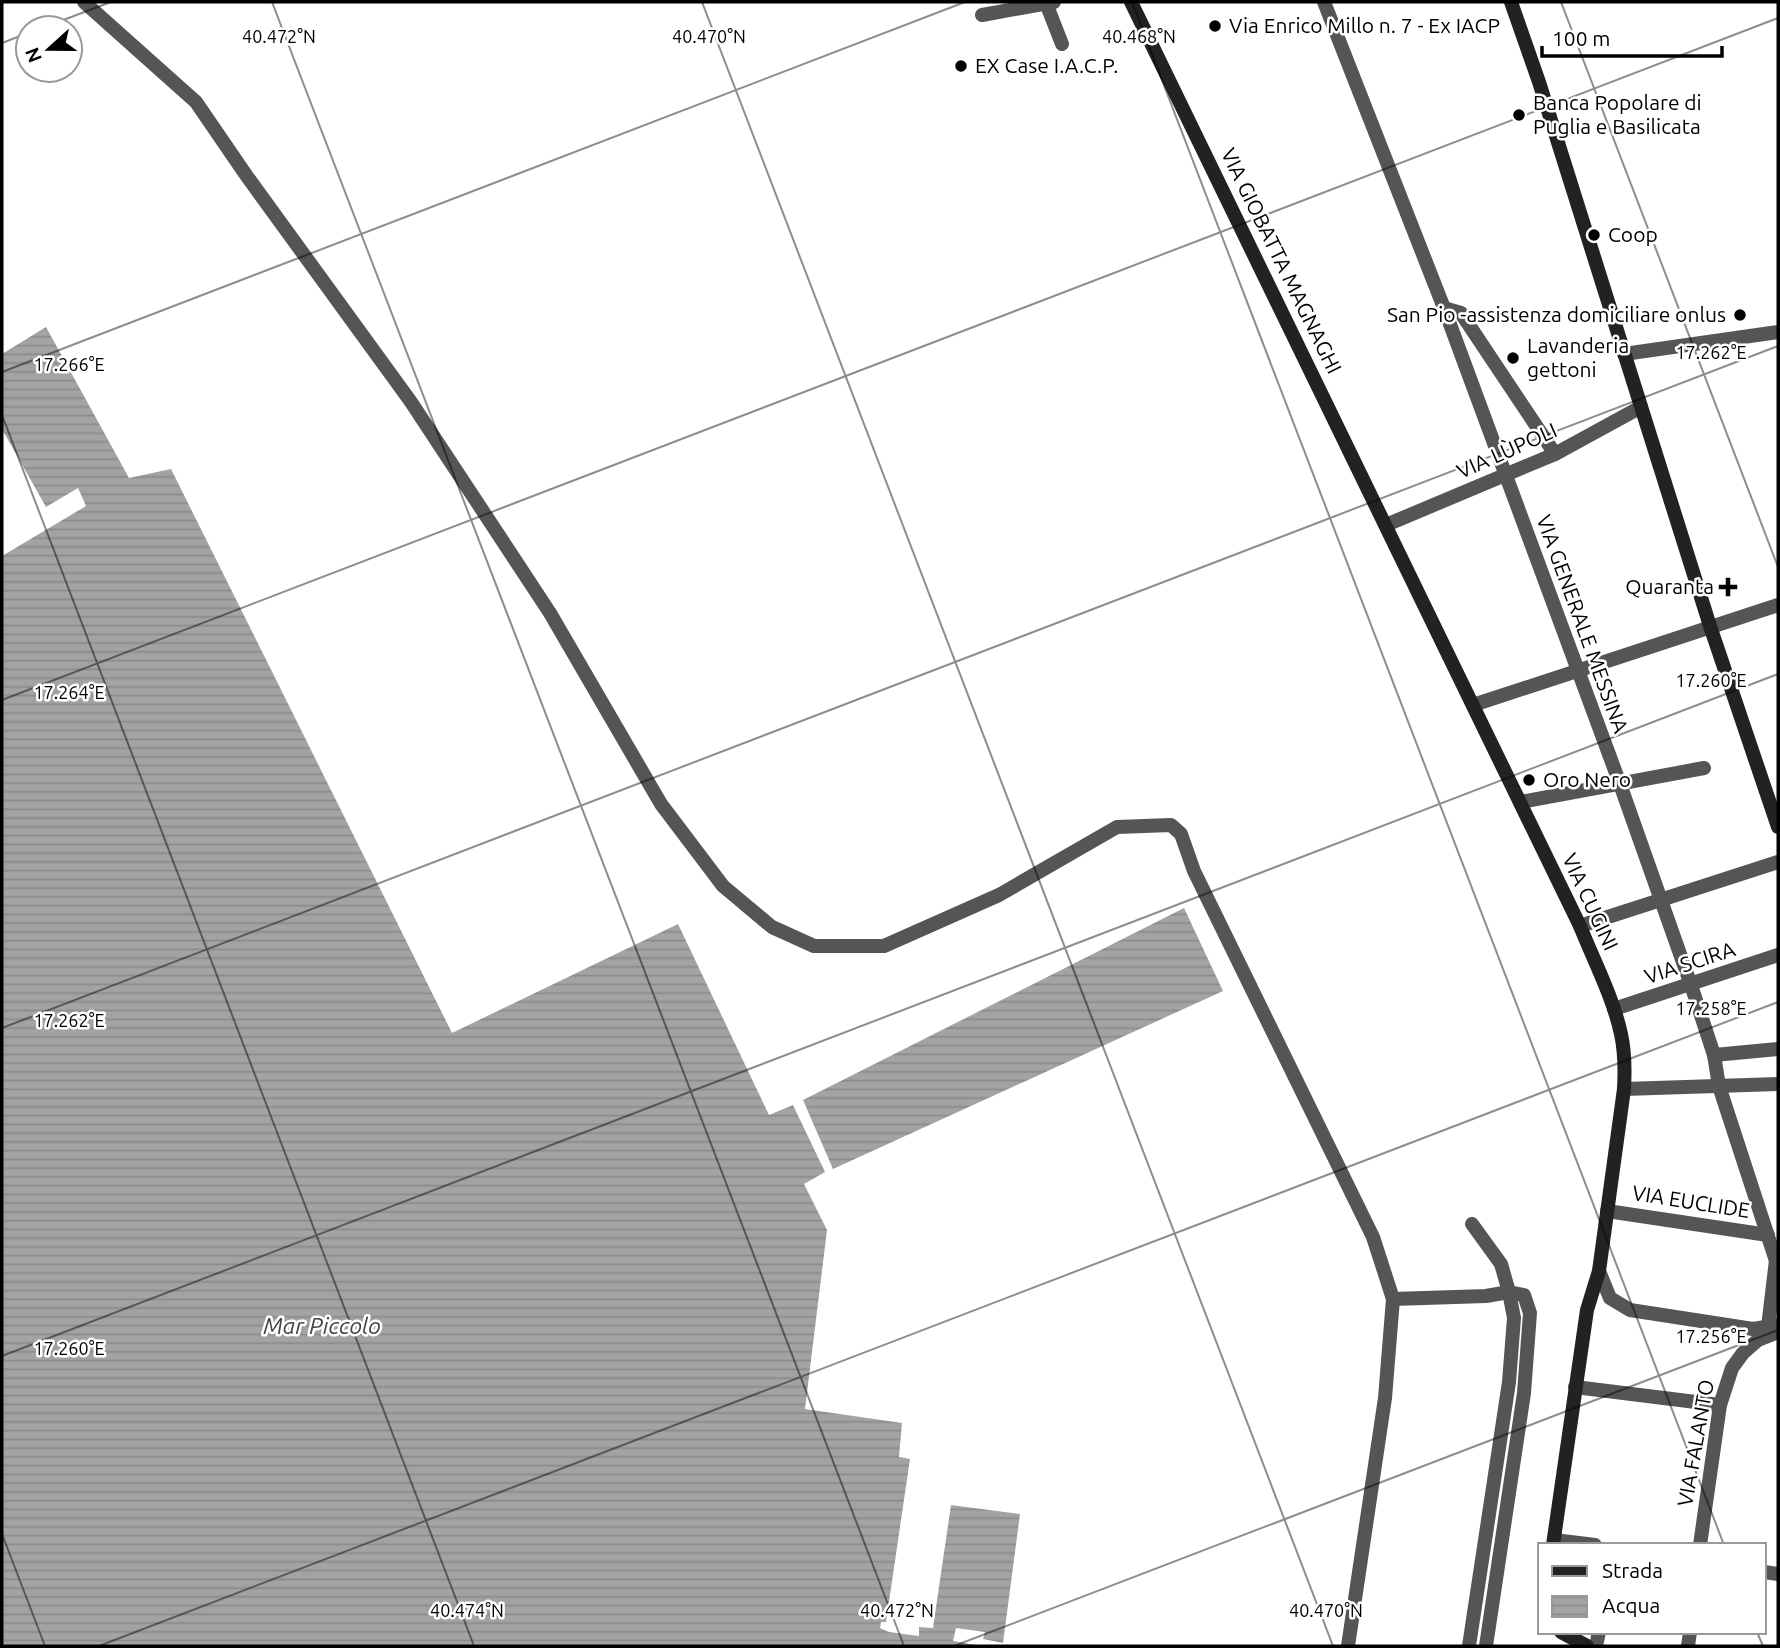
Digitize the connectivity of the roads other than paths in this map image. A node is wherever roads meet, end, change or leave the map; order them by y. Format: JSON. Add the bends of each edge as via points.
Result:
{"nodes":[{"id":1,"x":83,"y":2,"type":"edge"},
{"id":2,"x":1131,"y":2,"type":"edge"},
{"id":3,"x":1324,"y":2,"type":"edge"},
{"id":4,"x":1511,"y":2,"type":"edge"},
{"id":5,"x":1050,"y":6,"type":"edge"},
{"id":6,"x":982,"y":15,"type":"dead end"},
{"id":7,"x":1062,"y":44,"type":"dead end"},
{"id":8,"x":1444,"y":308,"type":"junction"},
{"id":9,"x":1778,"y":332,"type":"edge"},
{"id":10,"x":1624,"y":354,"type":"junction"},
{"id":11,"x":1641,"y":407,"type":"junction"},
{"id":12,"x":1555,"y":454,"type":"junction"},
{"id":13,"x":1504,"y":476,"type":"junction"},
{"id":14,"x":1389,"y":532,"type":"junction"},
{"id":15,"x":1778,"y":605,"type":"edge"},
{"id":16,"x":1710,"y":626,"type":"junction"},
{"id":17,"x":1577,"y":672,"type":"junction"},
{"id":18,"x":1474,"y":705,"type":"junction"},
{"id":19,"x":1704,"y":768,"type":"dead end"},
{"id":20,"x":1620,"y":784,"type":"junction"},
{"id":21,"x":1520,"y":802,"type":"junction"},
{"id":22,"x":1778,"y":827,"type":"edge"},
{"id":23,"x":1778,"y":862,"type":"edge"},
{"id":24,"x":1662,"y":901,"type":"junction"},
{"id":25,"x":1580,"y":926,"type":"junction"},
{"id":26,"x":1778,"y":955,"type":"edge"},
{"id":27,"x":1691,"y":985,"type":"junction"},
{"id":28,"x":1614,"y":1009,"type":"junction"},
{"id":29,"x":1778,"y":1049,"type":"edge"},
{"id":30,"x":1714,"y":1055,"type":"junction"},
{"id":31,"x":1778,"y":1084,"type":"edge"},
{"id":32,"x":1719,"y":1086,"type":"junction"},
{"id":33,"x":1624,"y":1089,"type":"junction"},
{"id":34,"x":1607,"y":1211,"type":"junction"},
{"id":35,"x":1472,"y":1224,"type":"dead end"},
{"id":36,"x":1768,"y":1236,"type":"junction"},
{"id":37,"x":1777,"y":1264,"type":"edge"},
{"id":38,"x":1599,"y":1271,"type":"junction"},
{"id":39,"x":1509,"y":1292,"type":"junction"},
{"id":40,"x":1393,"y":1299,"type":"junction"},
{"id":41,"x":1734,"y":1326,"type":"junction"},
{"id":42,"x":1775,"y":1328,"type":"edge"},
{"id":43,"x":1743,"y":1353,"type":"junction"},
{"id":44,"x":1575,"y":1387,"type":"junction"},
{"id":45,"x":1720,"y":1405,"type":"junction"},
{"id":46,"x":1554,"y":1542,"type":"edge"},
{"id":47,"x":1700,"y":1543,"type":"edge"},
{"id":48,"x":1565,"y":1634,"type":"edge"},
{"id":49,"x":1348,"y":1646,"type":"edge"},
{"id":50,"x":1469,"y":1646,"type":"edge"},
{"id":51,"x":1486,"y":1646,"type":"edge"},
{"id":52,"x":1587,"y":1646,"type":"edge"}],
"edges":[{"from":1,"to":40,"type":"street","via":[[196,102],[411,402],[550,613],[661,804],[723,886],[772,927],[814,946],[884,946],[999,895],[1117,827],[1171,825],[1181,834],[1194,871],[1373,1237]]},
{"from":2,"to":14,"type":"main road","name":"VIA GIOBATTA MAGNAGHI"},
{"from":3,"to":8,"type":"street","name":"VIA GENERALE MESSINA"},
{"from":4,"to":10,"type":"main road"},
{"from":5,"to":6,"type":"street"},
{"from":5,"to":7,"type":"street"},
{"from":8,"to":12,"type":"street","via":[[1461,313]]},
{"from":8,"to":13,"type":"street","name":"VIA GENERALE MESSINA"},
{"from":9,"to":10,"type":"street"},
{"from":10,"to":11,"type":"main road"},
{"from":11,"to":12,"type":"street","name":"VIA LÙPOLI"},
{"from":11,"to":16,"type":"main road"},
{"from":12,"to":13,"type":"street","name":"VIA LÙPOLI"},
{"from":13,"to":14,"type":"street","name":"VIA LÙPOLI"},
{"from":13,"to":17,"type":"street","name":"VIA GENERALE MESSINA"},
{"from":14,"to":18,"type":"main road","name":"VIA CUGINI"},
{"from":15,"to":16,"type":"street"},
{"from":16,"to":17,"type":"street"},
{"from":16,"to":22,"type":"main road"},
{"from":17,"to":18,"type":"street"},
{"from":17,"to":20,"type":"street","name":"VIA GENERALE MESSINA"},
{"from":18,"to":21,"type":"main road","name":"VIA CUGINI"},
{"from":19,"to":20,"type":"street"},
{"from":20,"to":21,"type":"street"},
{"from":20,"to":24,"type":"street","name":"VIA GENERALE MESSINA"},
{"from":21,"to":25,"type":"main road","name":"VIA CUGINI"},
{"from":23,"to":24,"type":"street"},
{"from":24,"to":25,"type":"street"},
{"from":24,"to":27,"type":"street","name":"VIA GENERALE MESSINA"},
{"from":25,"to":28,"type":"main road","name":"VIA CUGINI"},
{"from":26,"to":27,"type":"street","name":"VIA SCIRA"},
{"from":27,"to":28,"type":"street","name":"VIA SCIRA"},
{"from":27,"to":30,"type":"street","name":"VIA GENERALE MESSINA"},
{"from":28,"to":33,"type":"main road","name":"VIA CUGINI","via":[[1622,1035]]},
{"from":29,"to":30,"type":"street"},
{"from":30,"to":32,"type":"street","name":"VIA GENERALE MESSINA"},
{"from":31,"to":32,"type":"street"},
{"from":32,"to":33,"type":"street"},
{"from":32,"to":36,"type":"street","name":"VIA GENERALE MESSINA"},
{"from":33,"to":34,"type":"main road","name":"VIA CUGINI"},
{"from":34,"to":36,"type":"street","name":"VIA EUCLIDE"},
{"from":34,"to":38,"type":"main road","name":"VIA CUGINI"},
{"from":35,"to":39,"type":"street","via":[[1501,1264]]},
{"from":36,"to":37,"type":"street","name":"VIA GENERALE MESSINA"},
{"from":37,"to":42,"type":"street"},
{"from":38,"to":41,"type":"street","via":[[1611,1298],[1630,1310]]},
{"from":38,"to":44,"type":"main road","name":"VIA CUGINI","via":[[1587,1310]]},
{"from":39,"to":40,"type":"street"},
{"from":39,"to":50,"type":"street","via":[[1514,1318],[1509,1382]]},
{"from":39,"to":51,"type":"street","via":[[1524,1295],[1531,1313],[1524,1393]]},
{"from":40,"to":49,"type":"street","via":[[1385,1398]]},
{"from":41,"to":42,"type":"street"},
{"from":41,"to":43,"type":"street"},
{"from":42,"to":43,"type":"street","name":"VIA FALANTO"},
{"from":43,"to":45,"type":"street","name":"VIA FALANTO","via":[[1732,1368]]},
{"from":44,"to":45,"type":"street"},
{"from":44,"to":46,"type":"main road","name":"VIA CUGINI"},
{"from":45,"to":47,"type":"street","name":"VIA FALANTO"},
{"from":48,"to":52,"type":"main road"}]}
